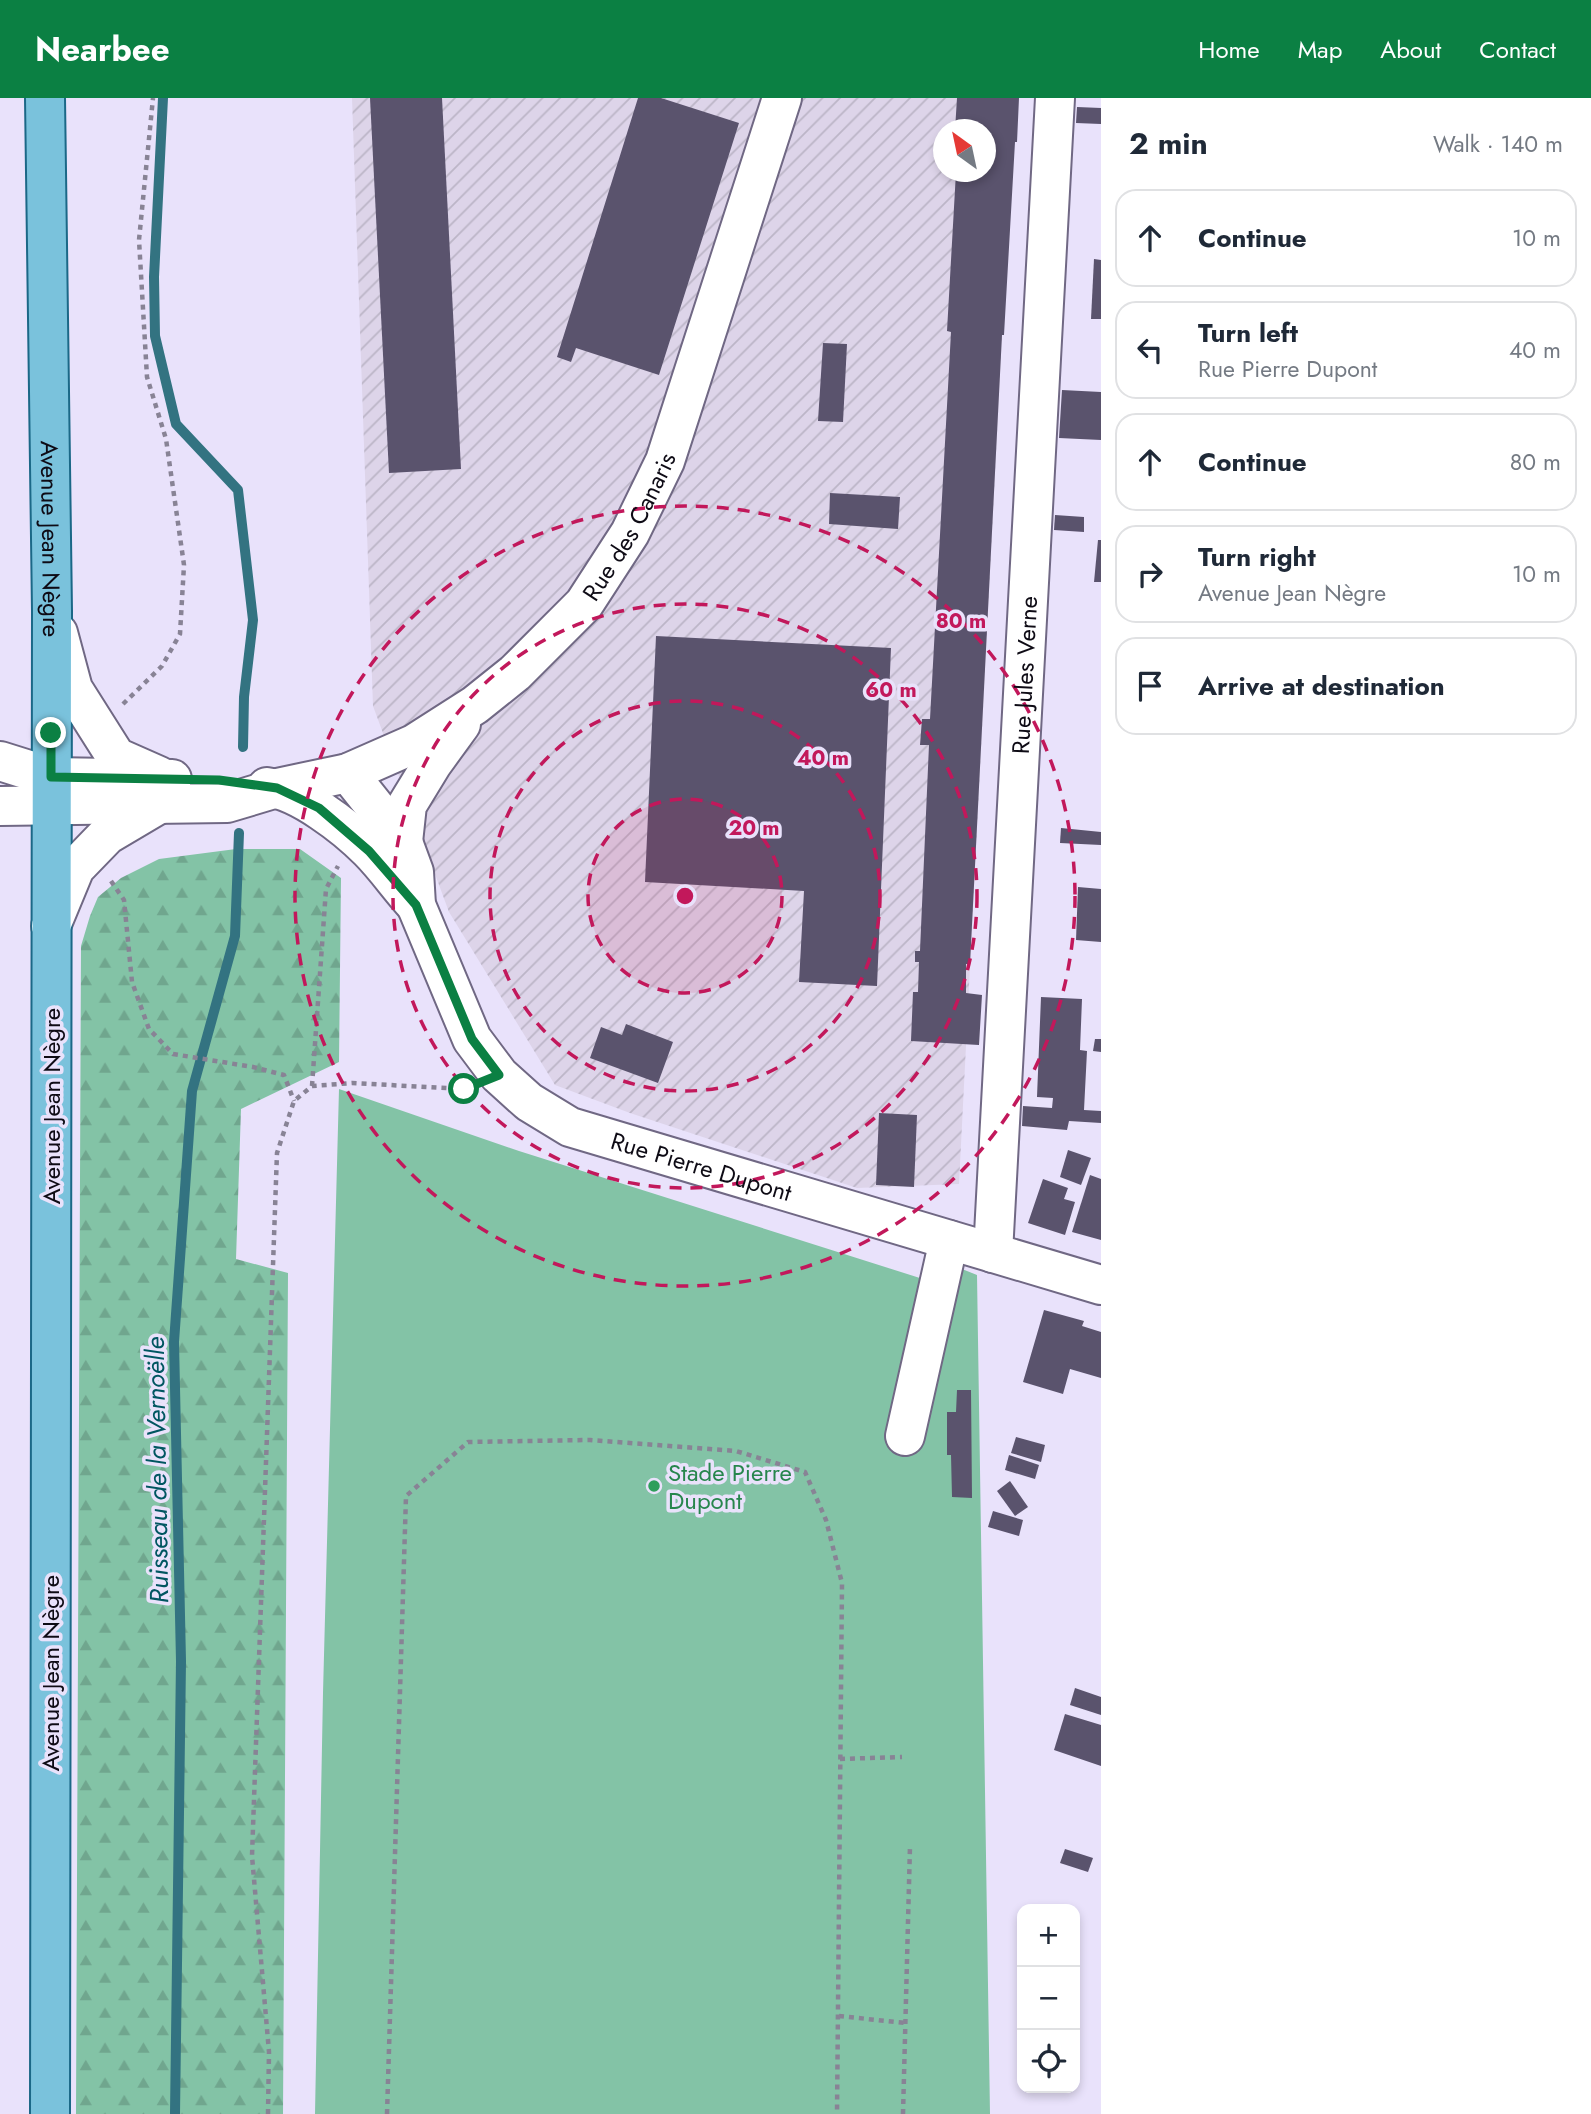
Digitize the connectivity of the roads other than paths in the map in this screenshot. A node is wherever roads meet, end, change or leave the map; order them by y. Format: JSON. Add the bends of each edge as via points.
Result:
{"nodes":[{"id":1,"x":45,"y":98,"type":"edge"},
{"id":2,"x":782,"y":98,"type":"edge"},
{"id":3,"x":1055,"y":98,"type":"edge"},
{"id":4,"x":52,"y":611,"type":"junction"},
{"id":5,"x":475,"y":705,"type":"junction"},
{"id":6,"x":0,"y":761,"type":"edge"},
{"id":7,"x":348,"y":773,"type":"junction"},
{"id":8,"x":277,"y":788,"type":"junction"},
{"id":9,"x":51,"y":792,"type":"junction"},
{"id":10,"x":162,"y":792,"type":"junction"},
{"id":11,"x":0,"y":806,"type":"edge"},
{"id":12,"x":403,"y":842,"type":"junction"},
{"id":13,"x":416,"y":905,"type":"junction"},
{"id":14,"x":51,"y":926,"type":"junction"},
{"id":15,"x":949,"y":1240,"type":"junction"},
{"id":16,"x":993,"y":1253,"type":"junction"},
{"id":17,"x":1101,"y":1285,"type":"edge"},
{"id":18,"x":905,"y":1436,"type":"dead end"},
{"id":19,"x":50,"y":2114,"type":"edge"}],
"edges":[{"from":1,"to":4,"type":"main road","name":"Avenue Jean Nègre"},
{"from":2,"to":5,"type":"street","name":"Rue des Canaris","via":[[665,461],[630,533],[584,604],[515,673]]},
{"from":3,"to":16,"type":"street","name":"Rue Jules Verne"},
{"from":4,"to":9,"type":"main road","name":"Avenue Jean Nègre"},
{"from":4,"to":10,"type":"street","via":[[73,688],[116,757]]},
{"from":5,"to":7,"type":"street","name":"Rue des Canaris","via":[[414,744]]},
{"from":5,"to":12,"type":"street","via":[[407,805]]},
{"from":6,"to":9,"type":"street"},
{"from":7,"to":8,"type":"street","name":"Rue des Canaris"},
{"from":7,"to":12,"type":"street"},
{"from":8,"to":10,"type":"street","name":"Rue des Canaris","via":[[227,803]]},
{"from":8,"to":13,"type":"street","via":[[319,808],[369,851]]},
{"from":9,"to":10,"type":"street","name":"Rue des Canaris"},
{"from":9,"to":11,"type":"street","name":"Rue des Canaris"},
{"from":9,"to":14,"type":"main road","name":"Avenue Jean Nègre"},
{"from":10,"to":14,"type":"street","via":[[107,835],[75,869]]},
{"from":12,"to":13,"type":"street","via":[[414,872]]},
{"from":13,"to":15,"type":"street","name":"Rue Pierre Dupont","via":[[472,1039],[499,1075],[529,1102],[570,1127]]},
{"from":14,"to":19,"type":"main road","name":"Avenue Jean Nègre"},
{"from":15,"to":16,"type":"street","name":"Rue Pierre Dupont"},
{"from":15,"to":18,"type":"street"},
{"from":16,"to":17,"type":"street","name":"Rue Pierre Dupont"}]}
